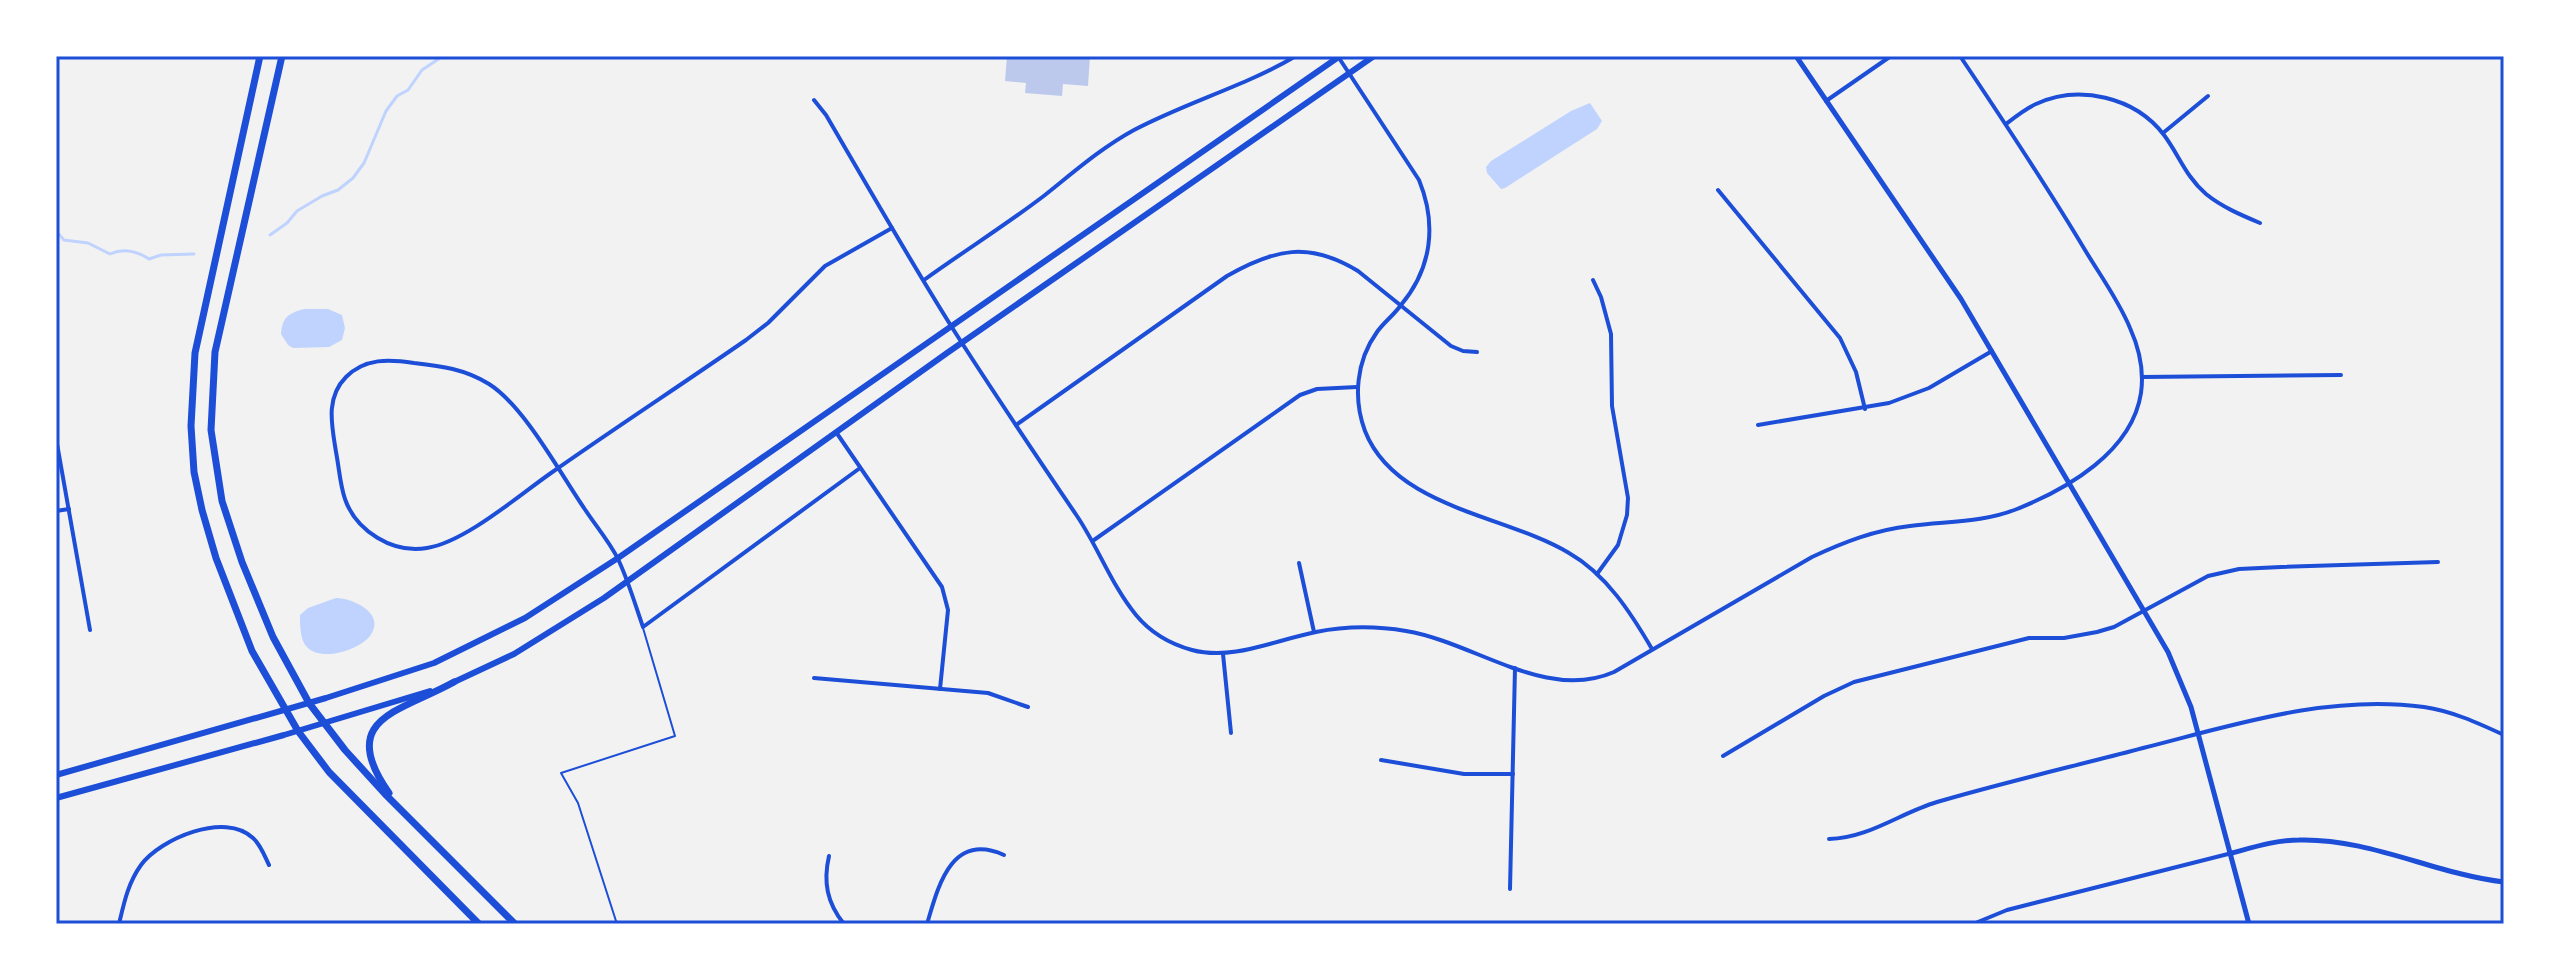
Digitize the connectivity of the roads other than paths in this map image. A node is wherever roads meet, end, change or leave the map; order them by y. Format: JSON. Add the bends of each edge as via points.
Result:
{"nodes":[{"id":1,"x":260,"y":56,"type":"edge"},
{"id":2,"x":282,"y":56,"type":"edge"},
{"id":3,"x":1296,"y":56,"type":"edge"},
{"id":4,"x":1339,"y":56,"type":"edge"},
{"id":5,"x":1374,"y":56,"type":"edge"},
{"id":6,"x":1796,"y":56,"type":"edge"},
{"id":7,"x":1891,"y":56,"type":"edge"},
{"id":8,"x":1960,"y":56,"type":"edge"},
{"id":9,"x":1350,"y":73,"type":"junction"},
{"id":10,"x":2208,"y":96,"type":"dead end"},
{"id":11,"x":814,"y":100,"type":"dead end"},
{"id":12,"x":1826,"y":101,"type":"junction"},
{"id":13,"x":2006,"y":124,"type":"junction"},
{"id":14,"x":2163,"y":133,"type":"junction"},
{"id":15,"x":1718,"y":190,"type":"dead end"},
{"id":16,"x":2260,"y":223,"type":"dead end"},
{"id":17,"x":893,"y":228,"type":"junction"},
{"id":18,"x":924,"y":280,"type":"junction"},
{"id":19,"x":1593,"y":280,"type":"dead end"},
{"id":20,"x":1401,"y":306,"type":"junction"},
{"id":21,"x":952,"y":328,"type":"junction"},
{"id":22,"x":962,"y":343,"type":"junction"},
{"id":23,"x":1992,"y":351,"type":"junction"},
{"id":24,"x":1477,"y":352,"type":"dead end"},
{"id":25,"x":2341,"y":375,"type":"dead end"},
{"id":26,"x":2142,"y":377,"type":"junction"},
{"id":27,"x":1357,"y":387,"type":"junction"},
{"id":28,"x":1865,"y":409,"type":"junction"},
{"id":29,"x":1015,"y":425,"type":"junction"},
{"id":30,"x":1758,"y":425,"type":"dead end"},
{"id":31,"x":836,"y":432,"type":"junction"},
{"id":32,"x":56,"y":438,"type":"edge"},
{"id":33,"x":860,"y":468,"type":"junction"},
{"id":34,"x":557,"y":469,"type":"junction"},
{"id":35,"x":2069,"y":482,"type":"junction"},
{"id":36,"x":69,"y":509,"type":"junction"},
{"id":37,"x":56,"y":511,"type":"edge"},
{"id":38,"x":1094,"y":540,"type":"junction"},
{"id":39,"x":618,"y":558,"type":"junction"},
{"id":40,"x":2438,"y":562,"type":"dead end"},
{"id":41,"x":1299,"y":563,"type":"dead end"},
{"id":42,"x":1597,"y":574,"type":"junction"},
{"id":43,"x":626,"y":582,"type":"junction"},
{"id":44,"x":2144,"y":609,"type":"junction"},
{"id":45,"x":643,"y":627,"type":"junction"},
{"id":46,"x":90,"y":630,"type":"dead end"},
{"id":47,"x":1314,"y":632,"type":"junction"},
{"id":48,"x":1652,"y":649,"type":"junction"},
{"id":49,"x":1223,"y":654,"type":"junction"},
{"id":50,"x":1515,"y":668,"type":"junction"},
{"id":51,"x":814,"y":678,"type":"dead end"},
{"id":52,"x":454,"y":682,"type":"junction"},
{"id":53,"x":940,"y":689,"type":"junction"},
{"id":54,"x":309,"y":703,"type":"junction"},
{"id":55,"x":1028,"y":707,"type":"dead end"},
{"id":56,"x":284,"y":710,"type":"junction"},
{"id":57,"x":324,"y":723,"type":"junction"},
{"id":58,"x":298,"y":731,"type":"junction"},
{"id":59,"x":1231,"y":733,"type":"dead end"},
{"id":60,"x":2199,"y":733,"type":"junction"},
{"id":61,"x":2504,"y":735,"type":"edge"},
{"id":62,"x":1723,"y":756,"type":"dead end"},
{"id":63,"x":1381,"y":760,"type":"dead end"},
{"id":64,"x":1513,"y":774,"type":"junction"},
{"id":65,"x":56,"y":775,"type":"edge"},
{"id":66,"x":56,"y":798,"type":"edge"},
{"id":67,"x":413,"y":822,"type":"junction"},
{"id":68,"x":1829,"y":839,"type":"dead end"},
{"id":69,"x":2232,"y":853,"type":"junction"},
{"id":70,"x":1004,"y":855,"type":"dead end"},
{"id":71,"x":829,"y":856,"type":"dead end"},
{"id":72,"x":269,"y":865,"type":"dead end"},
{"id":73,"x":2504,"y":882,"type":"edge"},
{"id":74,"x":1510,"y":889,"type":"dead end"},
{"id":75,"x":119,"y":924,"type":"edge"},
{"id":76,"x":479,"y":924,"type":"edge"},
{"id":77,"x":515,"y":924,"type":"edge"},
{"id":78,"x":620,"y":924,"type":"edge"},
{"id":79,"x":844,"y":924,"type":"edge"},
{"id":80,"x":927,"y":924,"type":"edge"},
{"id":81,"x":1973,"y":924,"type":"edge"},
{"id":82,"x":2249,"y":924,"type":"edge"}],
"edges":[{"from":1,"to":56,"type":"main road","via":[[198,335],[191,426],[197,491],[211,542],[252,651]]},
{"from":2,"to":54,"type":"main road","via":[[218,332],[211,430],[218,484],[235,543],[273,637]]},
{"from":3,"to":18,"type":"street","via":[[1111,143]]},
{"from":4,"to":9,"type":"street"},
{"from":4,"to":21,"type":"main road"},
{"from":5,"to":9,"type":"main road"},
{"from":6,"to":12,"type":"street"},
{"from":7,"to":12,"type":"street"},
{"from":8,"to":13,"type":"street"},
{"from":9,"to":20,"type":"street","via":[[1410,163],[1429,214],[1427,258]]},
{"from":9,"to":22,"type":"main road"},
{"from":10,"to":14,"type":"street"},
{"from":11,"to":17,"type":"street"},
{"from":12,"to":23,"type":"street"},
{"from":13,"to":14,"type":"street","via":[[2051,99],[2087,95],[2132,108]]},
{"from":13,"to":26,"type":"street","via":[[2126,319]]},
{"from":14,"to":16,"type":"street","via":[[2182,167],[2206,194]]},
{"from":15,"to":28,"type":"street","via":[[1840,338]]},
{"from":17,"to":18,"type":"street"},
{"from":17,"to":34,"type":"street","via":[[825,266],[760,329]]},
{"from":18,"to":21,"type":"street"},
{"from":19,"to":42,"type":"street","via":[[1611,334],[1612,406],[1628,498],[1618,545]]},
{"from":20,"to":24,"type":"street","via":[[1451,346]]},
{"from":20,"to":27,"type":"street","via":[[1369,346]]},
{"from":20,"to":29,"type":"street","via":[[1358,271],[1328,255],[1269,255],[1227,276]]},
{"from":21,"to":22,"type":"street"},
{"from":21,"to":39,"type":"main road"},
{"from":22,"to":29,"type":"street"},
{"from":22,"to":31,"type":"main road"},
{"from":23,"to":28,"type":"street","via":[[1920,392]]},
{"from":23,"to":35,"type":"street"},
{"from":25,"to":26,"type":"street"},
{"from":26,"to":35,"type":"street","via":[[2139,403],[2121,437]]},
{"from":27,"to":38,"type":"street","via":[[1300,395]]},
{"from":27,"to":42,"type":"street","via":[[1365,431],[1390,470],[1424,491],[1553,544]]},
{"from":28,"to":30,"type":"street"},
{"from":29,"to":38,"type":"street"},
{"from":31,"to":33,"type":"street"},
{"from":31,"to":43,"type":"main road"},
{"from":32,"to":36,"type":"street"},
{"from":33,"to":45,"type":"street"},
{"from":33,"to":53,"type":"street","via":[[942,587],[948,610]]},
{"from":34,"to":34,"type":"street","via":[[504,396],[460,370],[376,361],[347,376],[332,402],[346,502],[363,527],[391,544],[426,549],[449,541]]},
{"from":34,"to":39,"type":"street"},
{"from":35,"to":44,"type":"street"},
{"from":35,"to":48,"type":"street","via":[[1987,519],[1887,529],[1836,545]]},
{"from":36,"to":37,"type":"street"},
{"from":36,"to":46,"type":"street"},
{"from":38,"to":49,"type":"street","via":[[1127,604],[1150,629],[1176,645]]},
{"from":39,"to":43,"type":"street"},
{"from":39,"to":54,"type":"main road","via":[[475,644],[423,667]]},
{"from":40,"to":44,"type":"street","via":[[2231,571],[2194,582]]},
{"from":41,"to":47,"type":"street"},
{"from":42,"to":48,"type":"street"},
{"from":43,"to":45,"type":"street"},
{"from":43,"to":52,"type":"main road","via":[[529,646]]},
{"from":44,"to":60,"type":"street","via":[[2181,679]]},
{"from":44,"to":62,"type":"street","via":[[2097,632],[2037,636],[1854,682]]},
{"from":45,"to":78,"type":"lane","via":[[675,736],[561,773],[578,803]]},
{"from":47,"to":49,"type":"street"},
{"from":47,"to":50,"type":"street","via":[[1358,627],[1409,631]]},
{"from":48,"to":50,"type":"street","via":[[1591,680],[1562,682]]},
{"from":49,"to":59,"type":"street"},
{"from":50,"to":64,"type":"street"},
{"from":51,"to":53,"type":"street"},
{"from":52,"to":57,"type":"main road"},
{"from":52,"to":67,"type":"main road","via":[[384,716],[372,731],[369,751],[378,777]]},
{"from":53,"to":55,"type":"street","via":[[1001,696]]},
{"from":54,"to":56,"type":"main road"},
{"from":54,"to":57,"type":"main road"},
{"from":56,"to":58,"type":"main road"},
{"from":56,"to":65,"type":"main road"},
{"from":57,"to":58,"type":"main road"},
{"from":57,"to":67,"type":"main road"},
{"from":58,"to":66,"type":"main road"},
{"from":58,"to":76,"type":"main road","via":[[329,772]]},
{"from":60,"to":61,"type":"street","via":[[2307,709],[2403,705],[2447,711]]},
{"from":60,"to":68,"type":"street","via":[[1940,801],[1854,837]]},
{"from":60,"to":69,"type":"street"},
{"from":63,"to":64,"type":"street","via":[[1464,774]]},
{"from":64,"to":74,"type":"street"},
{"from":67,"to":77,"type":"main road"},
{"from":69,"to":73,"type":"street","via":[[2320,840]]},
{"from":69,"to":81,"type":"street","via":[[2007,910]]},
{"from":69,"to":82,"type":"street"},
{"from":70,"to":80,"type":"street","via":[[985,849],[956,859],[944,873]]},
{"from":71,"to":79,"type":"street","via":[[826,889]]},
{"from":72,"to":75,"type":"street","via":[[253,838],[241,831],[207,829],[178,837],[140,866]]}]}
